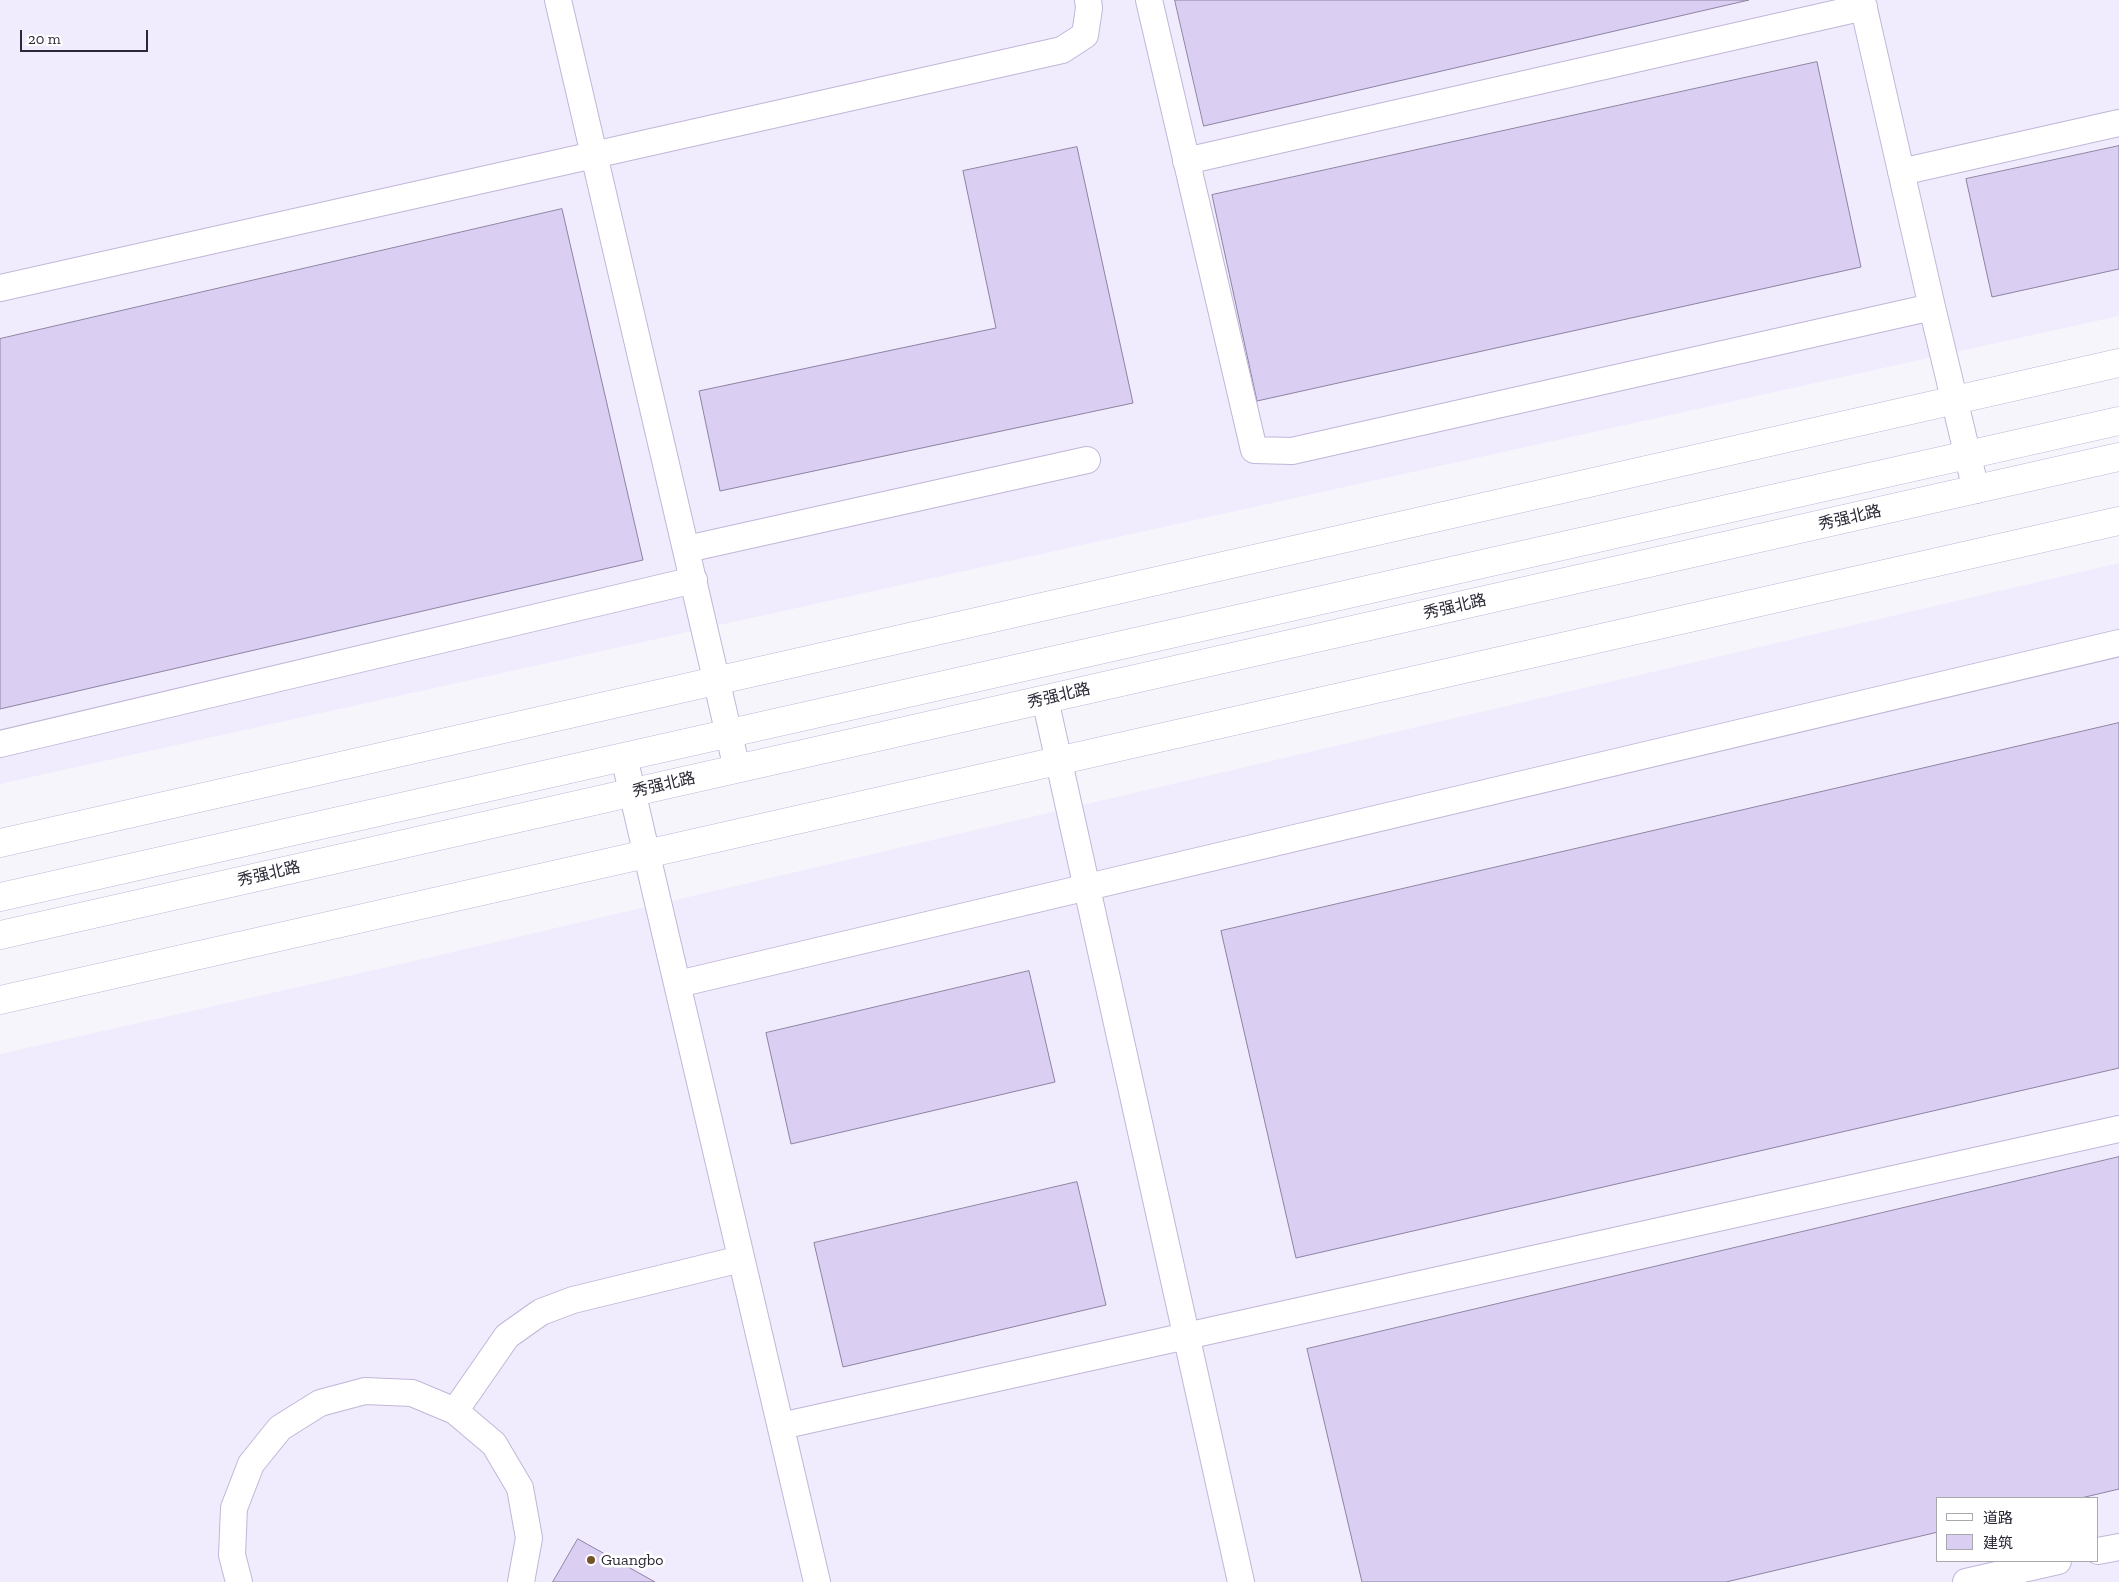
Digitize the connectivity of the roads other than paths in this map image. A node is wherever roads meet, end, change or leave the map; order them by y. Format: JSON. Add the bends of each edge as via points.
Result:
{"nodes":[{"id":1,"x":558,"y":0,"type":"edge"},
{"id":2,"x":1088,"y":0,"type":"edge"},
{"id":3,"x":1149,"y":0,"type":"edge"},
{"id":4,"x":1863,"y":3,"type":"edge"},
{"id":5,"x":2119,"y":123,"type":"edge"},
{"id":6,"x":594,"y":155,"type":"junction"},
{"id":7,"x":1186,"y":161,"type":"junction"},
{"id":8,"x":1901,"y":172,"type":"junction"},
{"id":9,"x":0,"y":288,"type":"edge"},
{"id":10,"x":1932,"y":307,"type":"junction"},
{"id":11,"x":2119,"y":363,"type":"edge"},
{"id":12,"x":1955,"y":400,"type":"junction"},
{"id":13,"x":2119,"y":421,"type":"edge"},
{"id":14,"x":1968,"y":455,"type":"junction"},
{"id":15,"x":2119,"y":457,"type":"edge"},
{"id":16,"x":1087,"y":460,"type":"dead end"},
{"id":17,"x":1976,"y":490,"type":"junction"},
{"id":18,"x":2119,"y":521,"type":"edge"},
{"id":19,"x":687,"y":549,"type":"junction"},
{"id":20,"x":694,"y":580,"type":"junction"},
{"id":21,"x":2119,"y":643,"type":"edge"},
{"id":22,"x":717,"y":680,"type":"junction"},
{"id":23,"x":1045,"y":700,"type":"junction"},
{"id":24,"x":729,"y":733,"type":"junction"},
{"id":25,"x":0,"y":744,"type":"edge"},
{"id":26,"x":624,"y":757,"type":"junction"},
{"id":27,"x":1060,"y":760,"type":"junction"},
{"id":28,"x":737,"y":769,"type":"junction"},
{"id":29,"x":633,"y":792,"type":"junction"},
{"id":30,"x":0,"y":843,"type":"edge"},
{"id":31,"x":647,"y":854,"type":"junction"},
{"id":32,"x":1087,"y":888,"type":"junction"},
{"id":33,"x":0,"y":897,"type":"edge"},
{"id":34,"x":0,"y":935,"type":"edge"},
{"id":35,"x":678,"y":984,"type":"junction"},
{"id":36,"x":0,"y":1000,"type":"edge"},
{"id":37,"x":2119,"y":1129,"type":"edge"},
{"id":38,"x":741,"y":1259,"type":"junction"},
{"id":39,"x":1186,"y":1336,"type":"junction"},
{"id":40,"x":455,"y":1411,"type":"junction"},
{"id":41,"x":781,"y":1426,"type":"junction"},
{"id":42,"x":2119,"y":1546,"type":"edge"},
{"id":43,"x":2099,"y":1552,"type":"edge"},
{"id":44,"x":2054,"y":1562,"type":"edge"},
{"id":45,"x":239,"y":1582,"type":"edge"},
{"id":46,"x":521,"y":1582,"type":"edge"},
{"id":47,"x":817,"y":1582,"type":"edge"},
{"id":48,"x":1241,"y":1582,"type":"edge"},
{"id":49,"x":1966,"y":1582,"type":"edge"}],
"edges":[{"from":1,"to":6,"type":"lane"},
{"from":2,"to":6,"type":"lane","via":[[1085,35],[1062,50]]},
{"from":3,"to":7,"type":"lane"},
{"from":4,"to":7,"type":"lane"},
{"from":4,"to":8,"type":"lane"},
{"from":5,"to":8,"type":"lane"},
{"from":6,"to":9,"type":"lane"},
{"from":6,"to":19,"type":"lane"},
{"from":7,"to":10,"type":"lane","via":[[1254,450],[1292,451]]},
{"from":8,"to":10,"type":"lane"},
{"from":10,"to":12,"type":"lane"},
{"from":11,"to":12,"type":"street"},
{"from":12,"to":14,"type":"lane"},
{"from":12,"to":22,"type":"street"},
{"from":13,"to":14,"type":"street"},
{"from":14,"to":17,"type":"lane"},
{"from":14,"to":24,"type":"street"},
{"from":15,"to":17,"type":"street","name":"秀强北路"},
{"from":16,"to":19,"type":"lane"},
{"from":17,"to":23,"type":"street","name":"秀强北路"},
{"from":18,"to":27,"type":"street"},
{"from":19,"to":20,"type":"lane"},
{"from":20,"to":22,"type":"lane"},
{"from":20,"to":25,"type":"lane"},
{"from":21,"to":32,"type":"lane"},
{"from":22,"to":24,"type":"lane"},
{"from":22,"to":30,"type":"street"},
{"from":23,"to":27,"type":"lane"},
{"from":23,"to":28,"type":"street","name":"秀强北路"},
{"from":24,"to":26,"type":"street"},
{"from":24,"to":28,"type":"lane"},
{"from":26,"to":29,"type":"lane"},
{"from":26,"to":33,"type":"street"},
{"from":27,"to":31,"type":"street"},
{"from":27,"to":32,"type":"lane"},
{"from":28,"to":29,"type":"street","name":"秀强北路"},
{"from":29,"to":31,"type":"lane"},
{"from":29,"to":34,"type":"street","name":"秀强北路"},
{"from":31,"to":35,"type":"lane"},
{"from":31,"to":36,"type":"street"},
{"from":32,"to":35,"type":"lane"},
{"from":32,"to":39,"type":"lane"},
{"from":35,"to":38,"type":"lane"},
{"from":37,"to":39,"type":"lane"},
{"from":38,"to":40,"type":"lane","via":[[573,1300],[541,1312],[507,1336]]},
{"from":38,"to":41,"type":"lane"},
{"from":39,"to":41,"type":"lane"},
{"from":39,"to":48,"type":"lane"},
{"from":40,"to":45,"type":"lane","via":[[412,1393],[365,1391],[320,1403],[280,1428],[251,1464],[234,1508],[232,1555]]},
{"from":40,"to":46,"type":"lane","via":[[494,1444],[520,1488],[529,1538]]},
{"from":41,"to":47,"type":"lane"},
{"from":42,"to":43,"type":"lane"},
{"from":44,"to":49,"type":"lane"}]}
